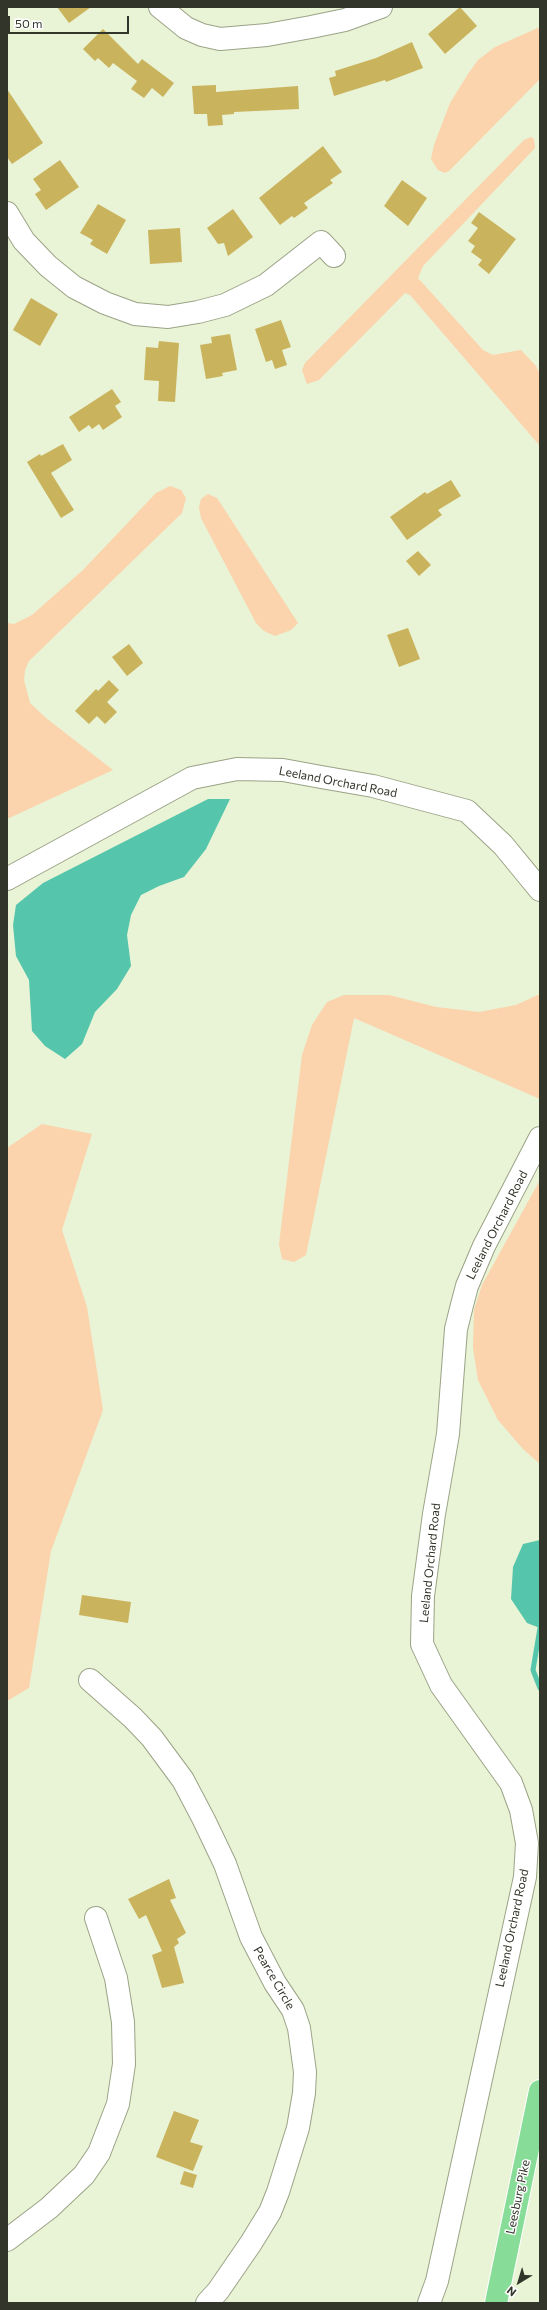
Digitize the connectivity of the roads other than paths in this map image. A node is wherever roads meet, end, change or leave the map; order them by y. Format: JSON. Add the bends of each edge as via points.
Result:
{"nodes":[{"id":1,"x":160,"y":7,"type":"edge"},
{"id":2,"x":381,"y":7,"type":"edge"},
{"id":3,"x":7,"y":213,"type":"edge"},
{"id":4,"x":334,"y":256,"type":"dead end"},
{"id":5,"x":7,"y":879,"type":"edge"},
{"id":6,"x":540,"y":890,"type":"edge"},
{"id":7,"x":540,"y":1138,"type":"edge"},
{"id":8,"x":90,"y":1680,"type":"dead end"},
{"id":9,"x":96,"y":1918,"type":"dead end"},
{"id":10,"x":540,"y":2091,"type":"edge"},
{"id":11,"x":7,"y":2240,"type":"edge"},
{"id":12,"x":207,"y":2303,"type":"edge"},
{"id":13,"x":428,"y":2303,"type":"edge"},
{"id":14,"x":496,"y":2303,"type":"edge"}],
"edges":[{"from":1,"to":2,"type":"street","via":[[186,28],[220,39],[267,35],[311,27],[345,20]]},
{"from":3,"to":4,"type":"street","via":[[24,241],[68,282],[105,303],[135,314],[168,317],[225,305],[266,285],[321,242]]},
{"from":5,"to":6,"type":"street","name":"Leeland Orchard Road","via":[[192,778],[237,769],[283,770],[373,786],[467,811],[503,845]]},
{"from":7,"to":13,"type":"street","name":"Leeland Orchard Road","via":[[484,1246],[462,1305],[456,1329],[448,1434],[434,1514],[424,1596],[422,1644],[441,1685],[511,1783],[521,1810],[527,1843],[525,1877],[436,2281]]},
{"from":8,"to":12,"type":"street","name":"Pearce Circle","via":[[152,1738],[183,1780],[225,1864],[251,1937],[275,1983],[293,2010],[299,2028],[305,2072],[304,2093],[298,2128],[278,2192],[252,2243]]},
{"from":9,"to":11,"type":"street","via":[[116,1978],[123,2022],[124,2064],[118,2104],[99,2153],[84,2176],[49,2208]]},
{"from":10,"to":14,"type":"highway","name":"Leesburg Pike"}]}
